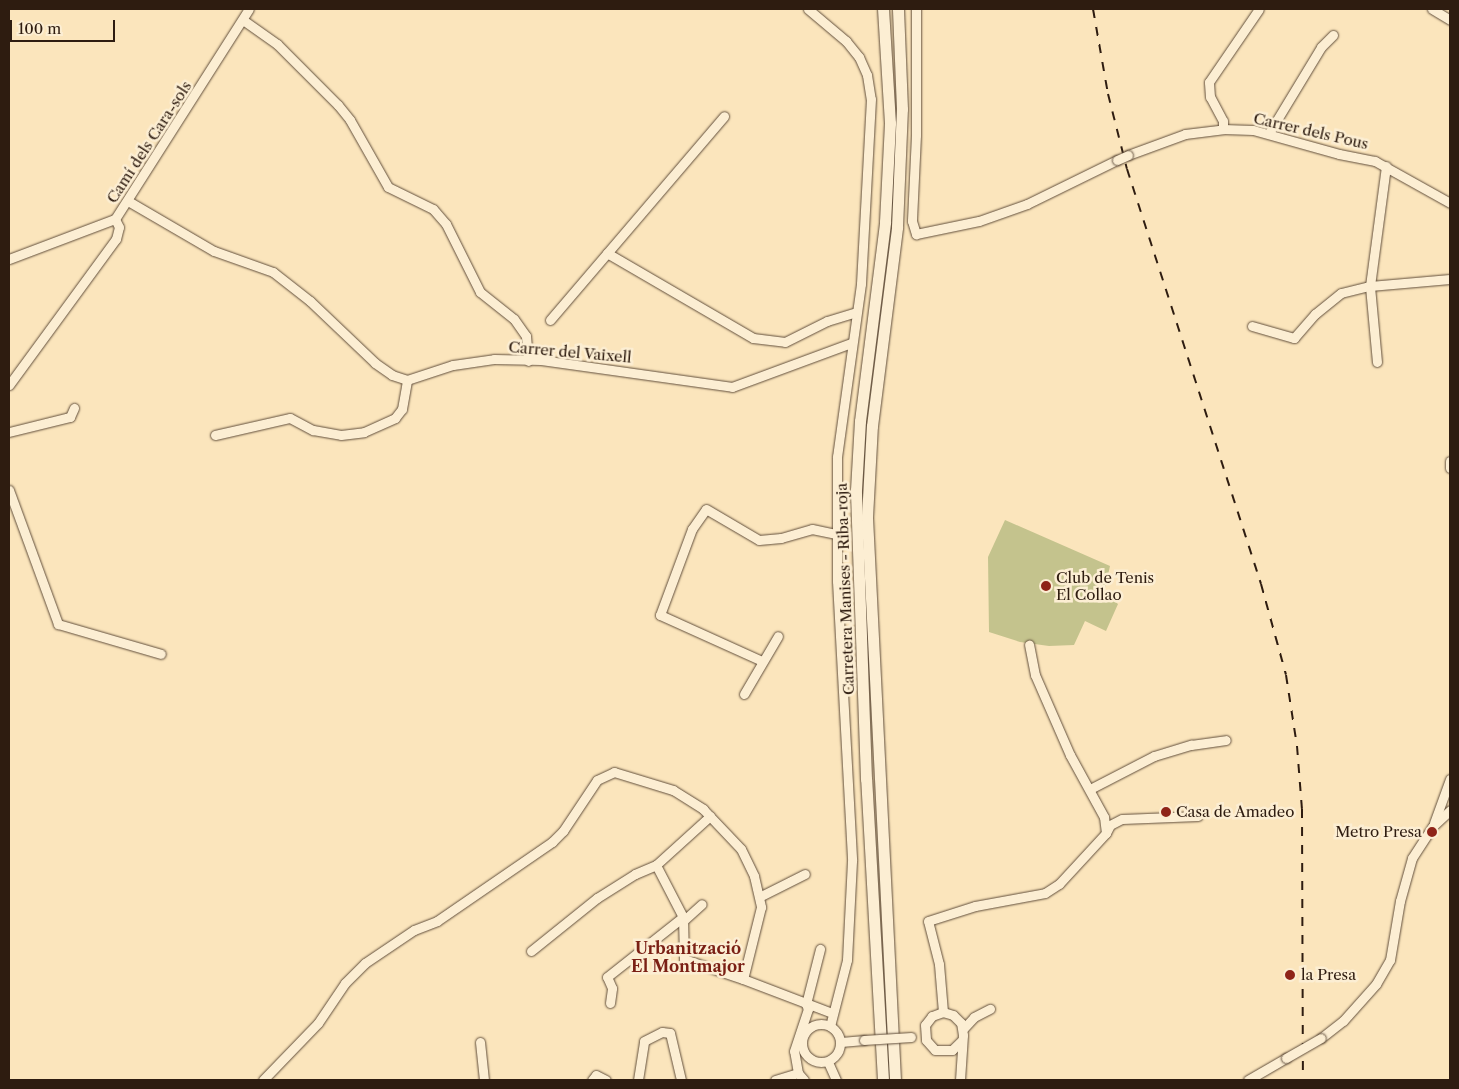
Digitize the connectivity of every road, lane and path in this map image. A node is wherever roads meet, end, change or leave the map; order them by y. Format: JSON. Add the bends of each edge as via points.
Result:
{"nodes":[{"id":1,"x":249,"y":9,"type":"edge"},
{"id":2,"x":808,"y":9,"type":"edge"},
{"id":3,"x":884,"y":9,"type":"edge"},
{"id":4,"x":898,"y":9,"type":"edge"},
{"id":5,"x":916,"y":9,"type":"edge"},
{"id":6,"x":1259,"y":9,"type":"edge"},
{"id":7,"x":1432,"y":9,"type":"edge"},
{"id":8,"x":242,"y":20,"type":"junction"},
{"id":9,"x":1450,"y":20,"type":"edge"},
{"id":10,"x":1334,"y":35,"type":"dead end"},
{"id":11,"x":724,"y":116,"type":"dead end"},
{"id":12,"x":1223,"y":129,"type":"junction"},
{"id":13,"x":1268,"y":133,"type":"junction"},
{"id":14,"x":1386,"y":166,"type":"junction"},
{"id":15,"x":128,"y":201,"type":"junction"},
{"id":16,"x":1450,"y":203,"type":"edge"},
{"id":17,"x":115,"y":219,"type":"junction"},
{"id":18,"x":607,"y":253,"type":"junction"},
{"id":19,"x":9,"y":259,"type":"edge"},
{"id":20,"x":1450,"y":279,"type":"edge"},
{"id":21,"x":1370,"y":286,"type":"junction"},
{"id":22,"x":856,"y":312,"type":"junction"},
{"id":23,"x":550,"y":320,"type":"dead end"},
{"id":24,"x":1252,"y":326,"type":"dead end"},
{"id":25,"x":851,"y":343,"type":"junction"},
{"id":26,"x":528,"y":361,"type":"junction"},
{"id":27,"x":1377,"y":362,"type":"dead end"},
{"id":28,"x":407,"y":380,"type":"junction"},
{"id":29,"x":9,"y":385,"type":"edge"},
{"id":30,"x":74,"y":408,"type":"dead end"},
{"id":31,"x":9,"y":432,"type":"edge"},
{"id":32,"x":215,"y":435,"type":"dead end"},
{"id":33,"x":1450,"y":461,"type":"edge"},
{"id":34,"x":1450,"y":468,"type":"edge"},
{"id":35,"x":9,"y":490,"type":"edge"},
{"id":36,"x":836,"y":534,"type":"junction"},
{"id":37,"x":778,"y":636,"type":"dead end"},
{"id":38,"x":1029,"y":645,"type":"dead end"},
{"id":39,"x":161,"y":654,"type":"dead end"},
{"id":40,"x":762,"y":661,"type":"junction"},
{"id":41,"x":744,"y":694,"type":"dead end"},
{"id":42,"x":1226,"y":740,"type":"dead end"},
{"id":43,"x":1450,"y":779,"type":"edge"},
{"id":44,"x":1090,"y":789,"type":"junction"},
{"id":45,"x":1450,"y":810,"type":"edge"},
{"id":46,"x":710,"y":816,"type":"junction"},
{"id":47,"x":1198,"y":816,"type":"dead end"},
{"id":48,"x":1432,"y":828,"type":"junction"},
{"id":49,"x":1106,"y":833,"type":"junction"},
{"id":50,"x":656,"y":865,"type":"junction"},
{"id":51,"x":805,"y":874,"type":"dead end"},
{"id":52,"x":761,"y":896,"type":"junction"},
{"id":53,"x":702,"y":904,"type":"dead end"},
{"id":54,"x":683,"y":919,"type":"junction"},
{"id":55,"x":820,"y":950,"type":"dead end"},
{"id":56,"x":531,"y":951,"type":"dead end"},
{"id":57,"x":743,"y":979,"type":"junction"},
{"id":58,"x":610,"y":1002,"type":"dead end"},
{"id":59,"x":806,"y":1004,"type":"junction"},
{"id":60,"x":990,"y":1009,"type":"dead end"},
{"id":61,"x":942,"y":1012,"type":"junction"},
{"id":62,"x":832,"y":1013,"type":"junction"},
{"id":63,"x":830,"y":1026,"type":"junction"},
{"id":64,"x":963,"y":1028,"type":"junction"},
{"id":65,"x":924,"y":1036,"type":"junction"},
{"id":66,"x":480,"y":1042,"type":"dead end"},
{"id":67,"x":841,"y":1042,"type":"junction"},
{"id":68,"x":961,"y":1042,"type":"junction"},
{"id":69,"x":828,"y":1062,"type":"junction"},
{"id":70,"x":801,"y":1077,"type":"edge"},
{"id":71,"x":263,"y":1080,"type":"edge"},
{"id":72,"x":484,"y":1080,"type":"edge"},
{"id":73,"x":592,"y":1080,"type":"edge"},
{"id":74,"x":606,"y":1080,"type":"edge"},
{"id":75,"x":638,"y":1080,"type":"edge"},
{"id":76,"x":682,"y":1080,"type":"edge"},
{"id":77,"x":775,"y":1080,"type":"edge"},
{"id":78,"x":836,"y":1080,"type":"edge"},
{"id":79,"x":883,"y":1080,"type":"edge"},
{"id":80,"x":895,"y":1080,"type":"edge"},
{"id":81,"x":960,"y":1080,"type":"edge"},
{"id":82,"x":1248,"y":1080,"type":"edge"}],
"edges":[{"from":1,"to":8,"type":"street","name":"Camí dels Cara-sols"},
{"from":2,"to":22,"type":"street","via":[[846,41],[867,75],[871,116]]},
{"from":3,"to":79,"type":"main road","name":"Carretera Manises - Riba-roja","via":[[890,123],[885,222],[860,421],[856,490],[866,779]]},
{"from":4,"to":80,"type":"main road","name":"Carretera Manises - Riba-roja","via":[[902,109],[898,218],[872,426],[867,518]]},
{"from":5,"to":12,"type":"street","name":"Carrer dels Pous","bridge":true,"via":[[912,221],[916,234],[978,221],[1027,204],[1128,155],[1185,134]]},
{"from":6,"to":12,"type":"street","via":[[1209,82],[1210,98],[1223,121]]},
{"from":7,"to":9,"type":"street"},
{"from":8,"to":15,"type":"street","name":"Camí dels Cara-sols"},
{"from":8,"to":26,"type":"street","via":[[277,44],[338,105],[388,187],[433,209],[446,224],[480,292],[514,319],[526,336]]},
{"from":10,"to":13,"type":"street","via":[[1321,46]]},
{"from":11,"to":18,"type":"street"},
{"from":12,"to":13,"type":"street","name":"Carrer dels Pous"},
{"from":13,"to":14,"type":"street","name":"Carrer dels Pous"},
{"from":14,"to":16,"type":"street","name":"Carrer dels Pous"},
{"from":14,"to":21,"type":"street"},
{"from":15,"to":17,"type":"street","name":"Camí dels Cara-sols"},
{"from":15,"to":28,"type":"street","via":[[214,251],[273,272],[310,301],[375,363],[392,375]]},
{"from":17,"to":19,"type":"street","name":"Camí dels Cara-sols"},
{"from":17,"to":29,"type":"street","via":[[119,227],[116,239]]},
{"from":18,"to":22,"type":"street","via":[[753,338],[785,342],[827,321]]},
{"from":18,"to":23,"type":"street"},
{"from":20,"to":21,"type":"street"},
{"from":21,"to":24,"type":"street","via":[[1341,293],[1315,314],[1294,338]]},
{"from":21,"to":27,"type":"street"},
{"from":22,"to":25,"type":"street"},
{"from":25,"to":26,"type":"street","name":"Carrer del Vaixell","via":[[732,387],[644,373]]},
{"from":25,"to":36,"type":"street","via":[[838,441]]},
{"from":26,"to":28,"type":"street","name":"Carrer del Vaixell","via":[[494,359],[453,365]]},
{"from":28,"to":32,"type":"street","via":[[402,409],[395,418],[364,432],[341,435],[313,430],[290,418]]},
{"from":30,"to":31,"type":"street","via":[[70,417]]},
{"from":33,"to":34,"type":"street"},
{"from":35,"to":39,"type":"street","via":[[58,624]]},
{"from":36,"to":40,"type":"street","via":[[812,529],[781,538],[759,540],[706,509],[692,529],[660,615]]},
{"from":36,"to":62,"type":"street","via":[[852,861],[847,960]]},
{"from":37,"to":40,"type":"street"},
{"from":38,"to":44,"type":"street","via":[[1035,675],[1050,712]]},
{"from":40,"to":41,"type":"street"},
{"from":42,"to":44,"type":"street","via":[[1191,745],[1154,756]]},
{"from":43,"to":48,"type":"street"},
{"from":44,"to":49,"type":"street","via":[[1104,817]]},
{"from":45,"to":48,"type":"street"},
{"from":46,"to":50,"type":"street"},
{"from":46,"to":52,"type":"street","via":[[741,849]]},
{"from":46,"to":71,"type":"street","via":[[673,790],[614,772],[606,774],[597,780],[557,836],[481,891],[365,963],[345,984],[318,1023]]},
{"from":47,"to":49,"type":"street","via":[[1122,819],[1110,825]]},
{"from":48,"to":82,"type":"street","bridge":true,"via":[[1412,858],[1400,901],[1390,960],[1376,984],[1321,1038]]},
{"from":49,"to":61,"type":"street","via":[[1059,884],[1045,893],[975,906],[928,921],[940,964]]},
{"from":50,"to":54,"type":"street"},
{"from":50,"to":56,"type":"street","via":[[596,898]]},
{"from":51,"to":52,"type":"street"},
{"from":52,"to":57,"type":"street","via":[[758,925]]},
{"from":53,"to":54,"type":"street"},
{"from":54,"to":57,"type":"street","via":[[684,959]]},
{"from":54,"to":58,"type":"street","via":[[606,977],[612,988]]},
{"from":55,"to":59,"type":"street"},
{"from":57,"to":59,"type":"street"},
{"from":59,"to":62,"type":"street"},
{"from":59,"to":70,"type":"street","via":[[808,1010],[794,1051]]},
{"from":60,"to":64,"type":"street","via":[[974,1017]]},
{"from":61,"to":64,"type":"street","via":[[953,1015]]},
{"from":61,"to":65,"type":"street","via":[[928,1020]]},
{"from":62,"to":63,"type":"street"},
{"from":63,"to":67,"type":"street"},
{"from":63,"to":69,"type":"street","via":[[823,1024],[810,1028],[802,1040],[804,1053],[809,1058],[817,1063]]},
{"from":64,"to":68,"type":"street"},
{"from":65,"to":67,"type":"street","bridge":true},
{"from":65,"to":68,"type":"street","via":[[931,1047],[943,1052],[952,1050]]},
{"from":66,"to":72,"type":"street"},
{"from":67,"to":69,"type":"street","via":[[838,1054]]},
{"from":68,"to":81,"type":"street"},
{"from":69,"to":78,"type":"street"},
{"from":70,"to":77,"type":"street"},
{"from":73,"to":74,"type":"street","via":[[596,1075]]},
{"from":75,"to":76,"type":"street","via":[[645,1039],[670,1032]]}]}
